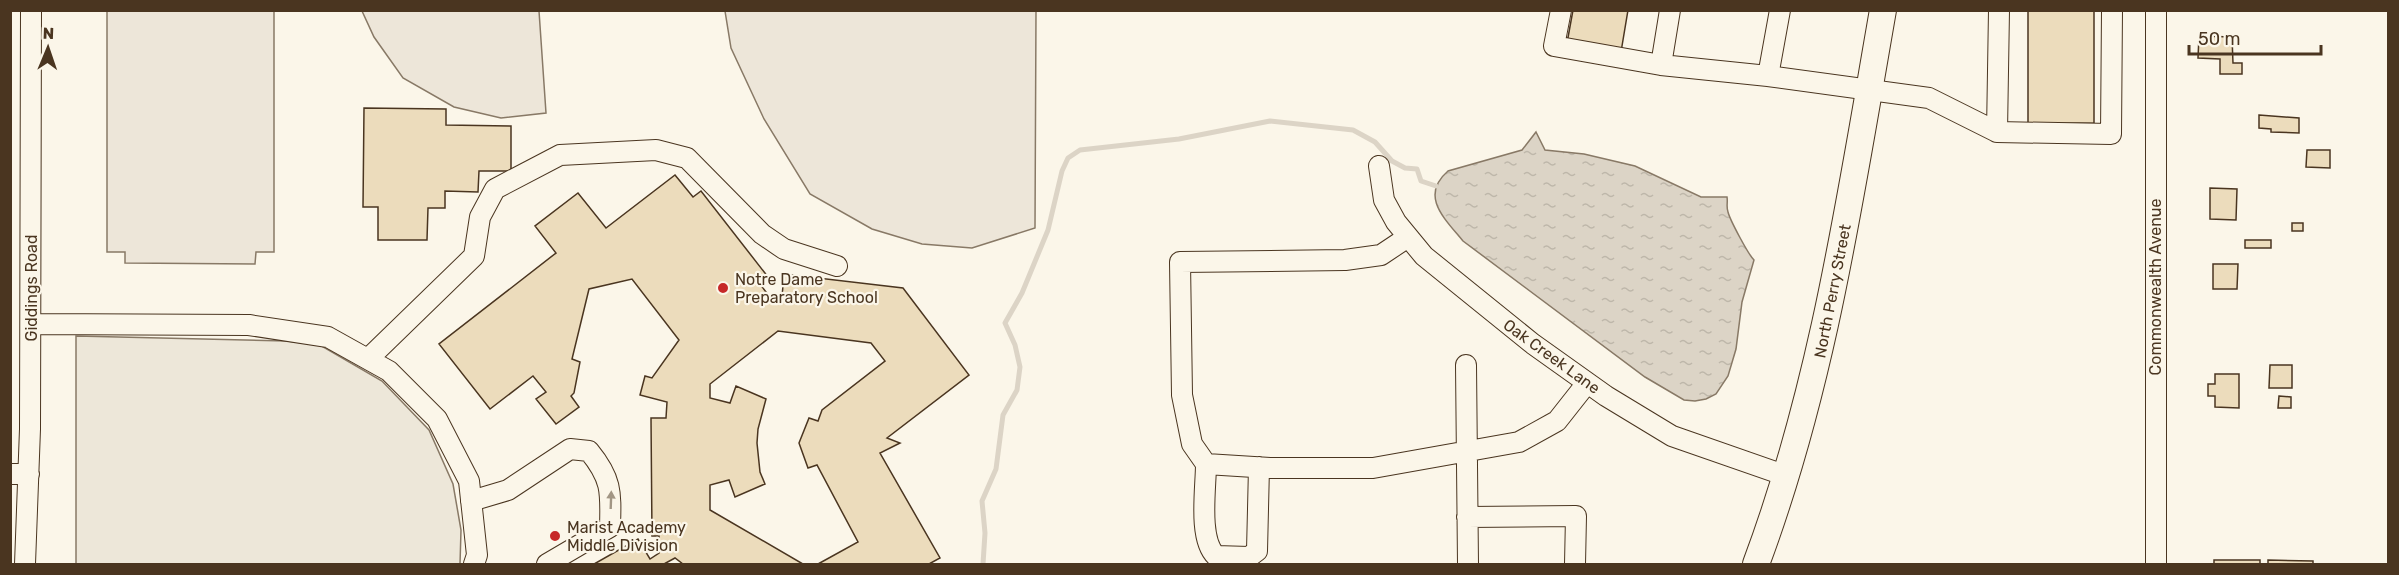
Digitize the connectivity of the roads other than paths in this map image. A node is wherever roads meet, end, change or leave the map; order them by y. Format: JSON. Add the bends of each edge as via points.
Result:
{"nodes":[{"id":1,"x":31,"y":10,"type":"edge"},
{"id":2,"x":1561,"y":10,"type":"edge"},
{"id":3,"x":1670,"y":10,"type":"edge"},
{"id":4,"x":1780,"y":10,"type":"edge"},
{"id":5,"x":1883,"y":10,"type":"edge"},
{"id":6,"x":1999,"y":10,"type":"edge"},
{"id":7,"x":2112,"y":10,"type":"edge"},
{"id":8,"x":2156,"y":10,"type":"edge"},
{"id":9,"x":1661,"y":65,"type":"junction"},
{"id":10,"x":1768,"y":76,"type":"junction"},
{"id":11,"x":1869,"y":90,"type":"junction"},
{"id":12,"x":1997,"y":132,"type":"junction"},
{"id":13,"x":1379,"y":166,"type":"dead end"},
{"id":14,"x":1408,"y":237,"type":"junction"},
{"id":15,"x":837,"y":266,"type":"dead end"},
{"id":16,"x":31,"y":324,"type":"junction"},
{"id":17,"x":368,"y":359,"type":"junction"},
{"id":18,"x":1466,"y":364,"type":"dead end"},
{"id":19,"x":1587,"y":383,"type":"junction"},
{"id":20,"x":1466,"y":450,"type":"junction"},
{"id":21,"x":1206,"y":464,"type":"junction"},
{"id":22,"x":1259,"y":467,"type":"junction"},
{"id":23,"x":20,"y":474,"type":"edge"},
{"id":24,"x":1787,"y":476,"type":"junction"},
{"id":25,"x":471,"y":501,"type":"junction"},
{"id":26,"x":1467,"y":517,"type":"junction"},
{"id":27,"x":25,"y":564,"type":"edge"},
{"id":28,"x":474,"y":564,"type":"edge"},
{"id":29,"x":547,"y":564,"type":"edge"},
{"id":30,"x":1468,"y":564,"type":"edge"},
{"id":31,"x":1575,"y":564,"type":"edge"},
{"id":32,"x":1756,"y":564,"type":"edge"},
{"id":33,"x":2156,"y":564,"type":"edge"}],
"edges":[{"from":1,"to":16,"type":"street","name":"Giddings Road"},
{"from":2,"to":9,"type":"street","via":[[1554,46]]},
{"from":3,"to":9,"type":"street"},
{"from":4,"to":10,"type":"street"},
{"from":5,"to":11,"type":"main road","name":"North Perry Street"},
{"from":6,"to":12,"type":"street"},
{"from":7,"to":12,"type":"street","via":[[2111,134]]},
{"from":8,"to":33,"type":"street","name":"Commonwealth Avenue"},
{"from":9,"to":10,"type":"street"},
{"from":10,"to":11,"type":"street"},
{"from":11,"to":12,"type":"street","via":[[1929,98]]},
{"from":11,"to":24,"type":"main road","name":"North Perry Street","via":[[1826,328]]},
{"from":13,"to":14,"type":"street","name":"Oak Creek Lane","via":[[1384,200]]},
{"from":14,"to":19,"type":"street","name":"Oak Creek Lane","via":[[1424,256],[1469,293]]},
{"from":14,"to":21,"type":"street","via":[[1381,255],[1345,260],[1180,262],[1182,395],[1192,444]]},
{"from":15,"to":17,"type":"street","via":[[784,249],[762,234],[687,159],[656,150],[560,155],[495,189],[480,217],[474,256]]},
{"from":16,"to":17,"type":"street","via":[[249,325],[328,337]]},
{"from":16,"to":23,"type":"street","name":"Giddings Road"},
{"from":17,"to":25,"type":"street","via":[[389,370],[437,419],[469,482]]},
{"from":18,"to":20,"type":"street"},
{"from":19,"to":20,"type":"street","via":[[1557,421],[1519,441]]},
{"from":19,"to":24,"type":"street","name":"Oak Creek Lane","via":[[1672,436]]},
{"from":20,"to":22,"type":"street","via":[[1373,468]]},
{"from":20,"to":26,"type":"street"},
{"from":21,"to":22,"type":"street"},
{"from":21,"to":22,"type":"street","via":[[1205,531],[1216,556],[1249,557],[1257,551]]},
{"from":23,"to":27,"type":"street","name":"Giddings Road"},
{"from":24,"to":32,"type":"main road","name":"North Perry Street"},
{"from":25,"to":28,"type":"street","via":[[477,555]]},
{"from":29,"to":25,"type":"street","one_way":true,"via":[[610,527],[612,489],[604,469],[589,451],[570,449],[508,490]]},
{"from":26,"to":30,"type":"street"},
{"from":26,"to":31,"type":"street","via":[[1576,516]]}]}
